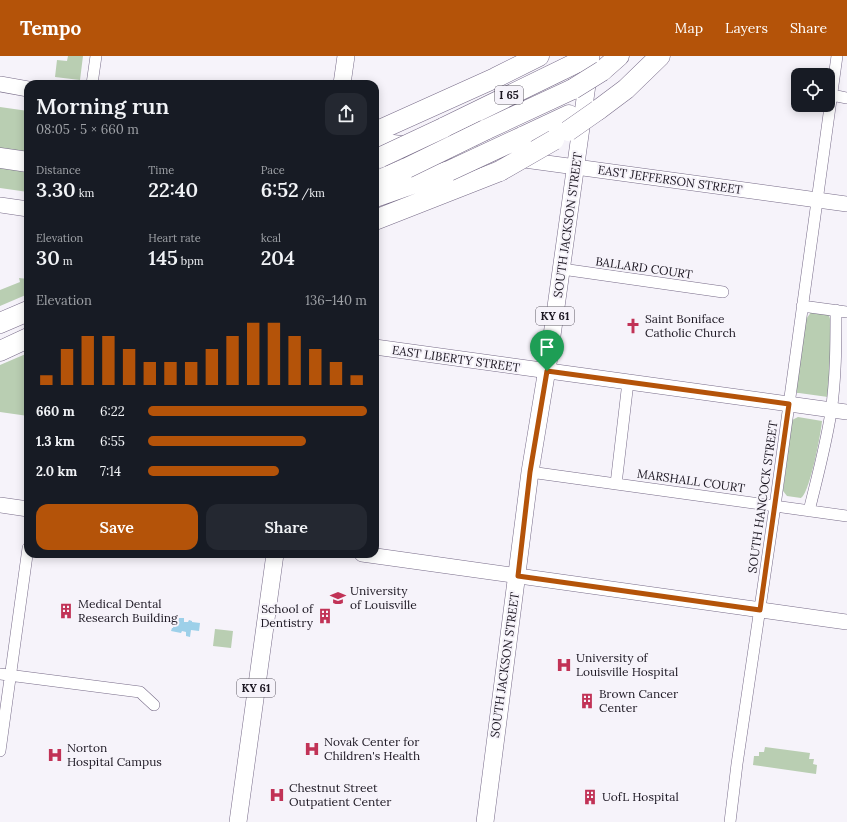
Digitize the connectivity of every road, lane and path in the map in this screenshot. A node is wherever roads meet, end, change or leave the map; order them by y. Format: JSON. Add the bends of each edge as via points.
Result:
{"nodes":[{"id":1,"x":96,"y":56,"type":"edge"},
{"id":2,"x":346,"y":56,"type":"edge"},
{"id":3,"x":539,"y":56,"type":"edge"},
{"id":4,"x":619,"y":56,"type":"edge"},
{"id":5,"x":654,"y":56,"type":"edge"},
{"id":6,"x":660,"y":56,"type":"edge"},
{"id":7,"x":837,"y":56,"type":"edge"},
{"id":8,"x":589,"y":62,"type":"edge"},
{"id":9,"x":835,"y":72,"type":"edge"},
{"id":10,"x":93,"y":80,"type":"edge"},
{"id":11,"x":343,"y":80,"type":"edge"},
{"id":12,"x":0,"y":84,"type":"edge"},
{"id":13,"x":24,"y":88,"type":"edge"},
{"id":14,"x":835,"y":96,"type":"edge"},
{"id":15,"x":847,"y":98,"type":"edge"},
{"id":16,"x":598,"y":103,"type":"junction"},
{"id":17,"x":830,"y":112,"type":"edge"},
{"id":18,"x":564,"y":129,"type":"junction"},
{"id":19,"x":379,"y":130,"type":"edge"},
{"id":20,"x":379,"y":151,"type":"edge"},
{"id":21,"x":379,"y":152,"type":"edge"},
{"id":22,"x":0,"y":158,"type":"edge"},
{"id":23,"x":24,"y":161,"type":"edge"},
{"id":24,"x":576,"y":167,"type":"junction"},
{"id":25,"x":379,"y":180,"type":"edge"},
{"id":26,"x":379,"y":196,"type":"edge"},
{"id":27,"x":817,"y":200,"type":"junction"},
{"id":28,"x":847,"y":204,"type":"edge"},
{"id":29,"x":0,"y":205,"type":"edge"},
{"id":30,"x":24,"y":208,"type":"edge"},
{"id":31,"x":379,"y":218,"type":"edge"},
{"id":32,"x":562,"y":269,"type":"junction"},
{"id":33,"x":724,"y":292,"type":"dead end"},
{"id":34,"x":802,"y":306,"type":"junction"},
{"id":35,"x":842,"y":311,"type":"edge"},
{"id":36,"x":24,"y":313,"type":"edge"},
{"id":37,"x":0,"y":323,"type":"edge"},
{"id":38,"x":24,"y":340,"type":"edge"},
{"id":39,"x":379,"y":349,"type":"edge"},
{"id":40,"x":0,"y":351,"type":"edge"},
{"id":41,"x":547,"y":371,"type":"junction"},
{"id":42,"x":628,"y":382,"type":"junction"},
{"id":43,"x":789,"y":404,"type":"junction"},
{"id":44,"x":832,"y":410,"type":"junction"},
{"id":45,"x":847,"y":412,"type":"edge"},
{"id":46,"x":530,"y":472,"type":"junction"},
{"id":47,"x":616,"y":484,"type":"junction"},
{"id":48,"x":0,"y":505,"type":"edge"},
{"id":49,"x":775,"y":506,"type":"junction"},
{"id":50,"x":24,"y":508,"type":"edge"},
{"id":51,"x":809,"y":511,"type":"junction"},
{"id":52,"x":847,"y":516,"type":"edge"},
{"id":53,"x":379,"y":556,"type":"edge"},
{"id":54,"x":26,"y":558,"type":"edge"},
{"id":55,"x":273,"y":558,"type":"edge"},
{"id":56,"x":518,"y":576,"type":"junction"},
{"id":57,"x":760,"y":610,"type":"junction"},
{"id":58,"x":847,"y":622,"type":"edge"},
{"id":59,"x":5,"y":674,"type":"edge"},
{"id":60,"x":154,"y":705,"type":"dead end"},
{"id":61,"x":0,"y":751,"type":"edge"},
{"id":62,"x":238,"y":822,"type":"edge"},
{"id":63,"x":485,"y":822,"type":"edge"},
{"id":64,"x":730,"y":822,"type":"edge"}],
"edges":[{"from":1,"to":10,"type":"street"},
{"from":2,"to":11,"type":"main road"},
{"from":3,"to":19,"type":"highway"},
{"from":4,"to":8,"type":"highway","number":"I 65"},
{"from":5,"to":16,"type":"highway"},
{"from":6,"to":16,"type":"highway","via":[[626,89]]},
{"from":7,"to":9,"type":"street","name":"SOUTH HANCOCK STREET"},
{"from":8,"to":20,"type":"highway","number":"I 65","bridge":true,"via":[[443,128]]},
{"from":8,"to":24,"type":"main road","name":"SOUTH JACKSON STREET","number":"KY 61"},
{"from":8,"to":25,"type":"highway","number":"I 65","bridge":true,"via":[[573,89]]},
{"from":12,"to":13,"type":"street"},
{"from":14,"to":15,"type":"street"},
{"from":16,"to":18,"type":"highway","bridge":true},
{"from":17,"to":27,"type":"street","name":"SOUTH HANCOCK STREET"},
{"from":18,"to":26,"type":"highway","bridge":true,"via":[[522,137],[448,171]]},
{"from":18,"to":31,"type":"highway","bridge":true,"via":[[500,171]]},
{"from":21,"to":24,"type":"street","name":"EAST JEFFERSON STREET"},
{"from":22,"to":23,"type":"highway"},
{"from":24,"to":27,"type":"street","name":"EAST JEFFERSON STREET"},
{"from":24,"to":32,"type":"main road","name":"SOUTH JACKSON STREET","number":"KY 61"},
{"from":27,"to":28,"type":"street","name":"EAST JEFFERSON STREET"},
{"from":27,"to":34,"type":"street","name":"SOUTH HANCOCK STREET"},
{"from":29,"to":30,"type":"street"},
{"from":32,"to":33,"type":"street","name":"BALLARD COURT"},
{"from":32,"to":41,"type":"main road","name":"SOUTH JACKSON STREET","number":"KY 61"},
{"from":34,"to":35,"type":"street"},
{"from":34,"to":43,"type":"street","name":"SOUTH HANCOCK STREET"},
{"from":35,"to":44,"type":"street"},
{"from":36,"to":37,"type":"highway"},
{"from":38,"to":40,"type":"highway"},
{"from":39,"to":41,"type":"street","name":"EAST LIBERTY STREET"},
{"from":41,"to":42,"type":"street","name":"EAST LIBERTY STREET"},
{"from":41,"to":46,"type":"main road","name":"SOUTH JACKSON STREET","number":"KY 61"},
{"from":42,"to":43,"type":"street","name":"EAST LIBERTY STREET"},
{"from":42,"to":47,"type":"street"},
{"from":43,"to":44,"type":"street","name":"EAST LIBERTY STREET"},
{"from":43,"to":49,"type":"street","name":"SOUTH HANCOCK STREET"},
{"from":44,"to":45,"type":"street","name":"EAST LIBERTY STREET"},
{"from":44,"to":51,"type":"street"},
{"from":46,"to":47,"type":"street","name":"MARSHALL COURT"},
{"from":46,"to":56,"type":"main road","name":"SOUTH JACKSON STREET","number":"KY 61"},
{"from":47,"to":49,"type":"street","name":"MARSHALL COURT"},
{"from":48,"to":50,"type":"street"},
{"from":49,"to":51,"type":"street","name":"MARSHALL COURT"},
{"from":49,"to":57,"type":"street","name":"SOUTH HANCOCK STREET"},
{"from":51,"to":52,"type":"street","name":"MARSHALL COURT"},
{"from":53,"to":56,"type":"street"},
{"from":54,"to":59,"type":"street"},
{"from":55,"to":62,"type":"main road","number":"KY 61"},
{"from":56,"to":57,"type":"street"},
{"from":56,"to":63,"type":"main road","name":"SOUTH JACKSON STREET","number":"KY 61"},
{"from":57,"to":58,"type":"street"},
{"from":57,"to":64,"type":"street","name":"SOUTH HANCOCK STREET"},
{"from":59,"to":60,"type":"street","via":[[140,692]]},
{"from":59,"to":61,"type":"street"}]}
